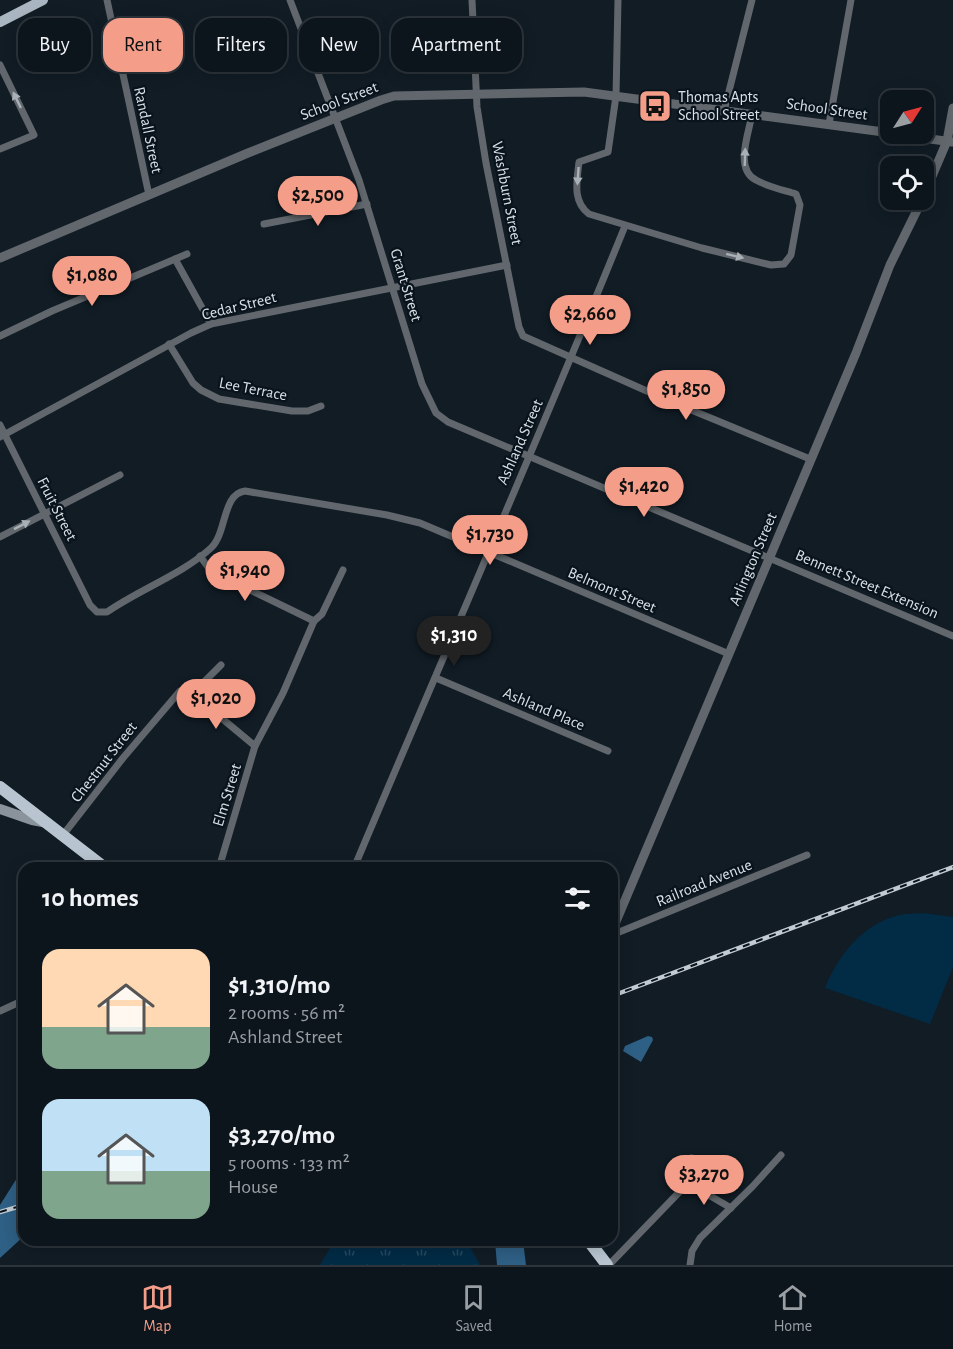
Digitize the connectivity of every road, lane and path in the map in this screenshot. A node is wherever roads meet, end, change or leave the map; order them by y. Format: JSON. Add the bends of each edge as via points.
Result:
{"nodes":[{"id":1,"x":43,"y":0,"type":"edge"},
{"id":2,"x":107,"y":0,"type":"edge"},
{"id":3,"x":290,"y":0,"type":"edge"},
{"id":4,"x":472,"y":0,"type":"edge"},
{"id":5,"x":618,"y":0,"type":"edge"},
{"id":6,"x":752,"y":0,"type":"edge"},
{"id":7,"x":850,"y":0,"type":"edge"},
{"id":8,"x":0,"y":22,"type":"edge"},
{"id":9,"x":0,"y":65,"type":"edge"},
{"id":10,"x":476,"y":94,"type":"junction"},
{"id":11,"x":616,"y":96,"type":"junction"},
{"id":12,"x":953,"y":108,"type":"edge"},
{"id":13,"x":723,"y":111,"type":"junction"},
{"id":14,"x":752,"y":114,"type":"junction"},
{"id":15,"x":334,"y":119,"type":"junction"},
{"id":16,"x":829,"y":124,"type":"junction"},
{"id":17,"x":880,"y":131,"type":"edge"},
{"id":18,"x":934,"y":139,"type":"edge"},
{"id":19,"x":950,"y":141,"type":"edge"},
{"id":20,"x":0,"y":149,"type":"edge"},
{"id":21,"x":934,"y":174,"type":"edge"},
{"id":22,"x":149,"y":195,"type":"junction"},
{"id":23,"x":366,"y":204,"type":"junction"},
{"id":24,"x":917,"y":210,"type":"edge"},
{"id":25,"x":264,"y":224,"type":"dead end"},
{"id":26,"x":625,"y":226,"type":"junction"},
{"id":27,"x":187,"y":254,"type":"dead end"},
{"id":28,"x":0,"y":258,"type":"edge"},
{"id":29,"x":175,"y":259,"type":"junction"},
{"id":30,"x":507,"y":265,"type":"junction"},
{"id":31,"x":392,"y":288,"type":"junction"},
{"id":32,"x":211,"y":324,"type":"junction"},
{"id":33,"x":0,"y":336,"type":"edge"},
{"id":34,"x":169,"y":344,"type":"junction"},
{"id":35,"x":572,"y":358,"type":"junction"},
{"id":36,"x":321,"y":406,"type":"dead end"},
{"id":37,"x":0,"y":425,"type":"edge"},
{"id":38,"x":2,"y":435,"type":"edge"},
{"id":39,"x":528,"y":455,"type":"junction"},
{"id":40,"x":810,"y":459,"type":"junction"},
{"id":41,"x":120,"y":475,"type":"dead end"},
{"id":42,"x":44,"y":514,"type":"junction"},
{"id":43,"x":0,"y":537,"type":"edge"},
{"id":44,"x":488,"y":552,"type":"junction"},
{"id":45,"x":200,"y":556,"type":"junction"},
{"id":46,"x":770,"y":557,"type":"junction"},
{"id":47,"x":343,"y":570,"type":"dead end"},
{"id":48,"x":314,"y":621,"type":"junction"},
{"id":49,"x":953,"y":636,"type":"edge"},
{"id":50,"x":729,"y":654,"type":"junction"},
{"id":51,"x":221,"y":665,"type":"dead end"},
{"id":52,"x":436,"y":678,"type":"junction"},
{"id":53,"x":192,"y":694,"type":"junction"},
{"id":54,"x":255,"y":746,"type":"junction"},
{"id":55,"x":608,"y":751,"type":"dead end"},
{"id":56,"x":0,"y":787,"type":"edge"},
{"id":57,"x":0,"y":809,"type":"edge"},
{"id":58,"x":48,"y":823,"type":"junction"},
{"id":59,"x":63,"y":835,"type":"junction"},
{"id":60,"x":807,"y":855,"type":"dead end"},
{"id":61,"x":97,"y":862,"type":"edge"},
{"id":62,"x":221,"y":862,"type":"edge"},
{"id":63,"x":357,"y":862,"type":"edge"},
{"id":64,"x":618,"y":919,"type":"edge"},
{"id":65,"x":618,"y":931,"type":"edge"},
{"id":66,"x":18,"y":1004,"type":"edge"},
{"id":67,"x":0,"y":1011,"type":"edge"},
{"id":68,"x":781,"y":1155,"type":"dead end"},
{"id":69,"x":687,"y":1174,"type":"dead end"},
{"id":70,"x":688,"y":1183,"type":"junction"},
{"id":71,"x":731,"y":1208,"type":"junction"},
{"id":72,"x":593,"y":1246,"type":"edge"},
{"id":73,"x":608,"y":1265,"type":"edge"},
{"id":74,"x":690,"y":1265,"type":"edge"}],
"edges":[{"from":1,"to":8,"type":"main road"},
{"from":2,"to":22,"type":"street","name":"Randall Street"},
{"from":3,"to":15,"type":"street","name":"Grant Street"},
{"from":4,"to":10,"type":"street","name":"Washburn Street"},
{"from":5,"to":11,"type":"street"},
{"from":6,"to":13,"type":"street"},
{"from":7,"to":16,"type":"street"},
{"from":20,"to":9,"type":"street","one_way":true,"via":[[34,135]]},
{"from":10,"to":11,"type":"street","name":"School Street","via":[[578,91]]},
{"from":10,"to":15,"type":"street","name":"School Street","via":[[391,97]]},
{"from":10,"to":30,"type":"street","name":"Washburn Street"},
{"from":11,"to":13,"type":"street","name":"School Street"},
{"from":11,"to":26,"type":"street","one_way":true,"via":[[608,152],[579,162],[576,193],[580,207],[589,214]]},
{"from":12,"to":19,"type":"street"},
{"from":13,"to":14,"type":"street","name":"School Street"},
{"from":14,"to":16,"type":"street","name":"School Street"},
{"from":26,"to":14,"type":"street","one_way":true,"via":[[771,265],[784,264],[791,255],[799,198],[747,173],[744,158]]},
{"from":15,"to":22,"type":"street","name":"School Street"},
{"from":15,"to":23,"type":"street","name":"Grant Street"},
{"from":16,"to":17,"type":"street","name":"School Street"},
{"from":18,"to":19,"type":"street","name":"School Street"},
{"from":19,"to":21,"type":"street"},
{"from":22,"to":28,"type":"street","name":"School Street"},
{"from":23,"to":25,"type":"street"},
{"from":23,"to":31,"type":"street","name":"Grant Street"},
{"from":24,"to":40,"type":"street","name":"Arlington Street","via":[[890,265]]},
{"from":26,"to":35,"type":"street","name":"Ashland Street"},
{"from":27,"to":29,"type":"street"},
{"from":29,"to":32,"type":"street"},
{"from":29,"to":33,"type":"street"},
{"from":30,"to":31,"type":"street","name":"Cedar Street"},
{"from":30,"to":35,"type":"street","name":"Washburn Street","via":[[522,334]]},
{"from":31,"to":32,"type":"street","name":"Cedar Street"},
{"from":31,"to":39,"type":"street","name":"Grant Street","via":[[422,384],[436,413],[448,422]]},
{"from":32,"to":34,"type":"street","name":"Cedar Street"},
{"from":34,"to":36,"type":"street","name":"Lee Terrace","via":[[193,383],[219,399],[292,411]]},
{"from":34,"to":38,"type":"street","name":"Cedar Street"},
{"from":35,"to":39,"type":"street","name":"Ashland Street"},
{"from":35,"to":40,"type":"street"},
{"from":37,"to":38,"type":"street","name":"Fruit Street"},
{"from":38,"to":42,"type":"street","name":"Fruit Street"},
{"from":39,"to":44,"type":"street","name":"Ashland Street"},
{"from":39,"to":46,"type":"street","name":"Grant Street"},
{"from":40,"to":46,"type":"street","name":"Arlington Street"},
{"from":41,"to":42,"type":"street"},
{"from":43,"to":42,"type":"street","one_way":true},
{"from":42,"to":45,"type":"street","name":"Fruit Street","via":[[90,605],[98,612],[107,612]]},
{"from":44,"to":45,"type":"street","name":"Belmont Street","via":[[387,515],[241,492],[232,498],[214,544]]},
{"from":44,"to":50,"type":"street","name":"Belmont Street"},
{"from":44,"to":52,"type":"street","name":"Ashland Street"},
{"from":45,"to":48,"type":"street","via":[[219,576]]},
{"from":46,"to":49,"type":"street","name":"Bennett Street Extension"},
{"from":46,"to":50,"type":"street","name":"Arlington Street"},
{"from":47,"to":48,"type":"street","name":"Elm Street","via":[[322,614]]},
{"from":48,"to":54,"type":"street","name":"Elm Street"},
{"from":50,"to":64,"type":"street","name":"Arlington Street"},
{"from":51,"to":53,"type":"street"},
{"from":52,"to":55,"type":"street","name":"Ashland Place"},
{"from":52,"to":63,"type":"street","name":"Ashland Street"},
{"from":53,"to":54,"type":"street"},
{"from":53,"to":59,"type":"street","name":"Chestnut Street","via":[[184,690],[176,694]]},
{"from":54,"to":62,"type":"street","name":"Elm Street"},
{"from":56,"to":58,"type":"highway"},
{"from":57,"to":58,"type":"main road"},
{"from":58,"to":59,"type":"highway"},
{"from":59,"to":61,"type":"highway"},
{"from":60,"to":65,"type":"street","name":"Railroad Avenue"},
{"from":66,"to":67,"type":"street"},
{"from":68,"to":71,"type":"street"},
{"from":69,"to":70,"type":"street"},
{"from":70,"to":71,"type":"street"},
{"from":70,"to":73,"type":"street"},
{"from":71,"to":74,"type":"street","via":[[695,1244]]},
{"from":72,"to":73,"type":"highway"}]}
